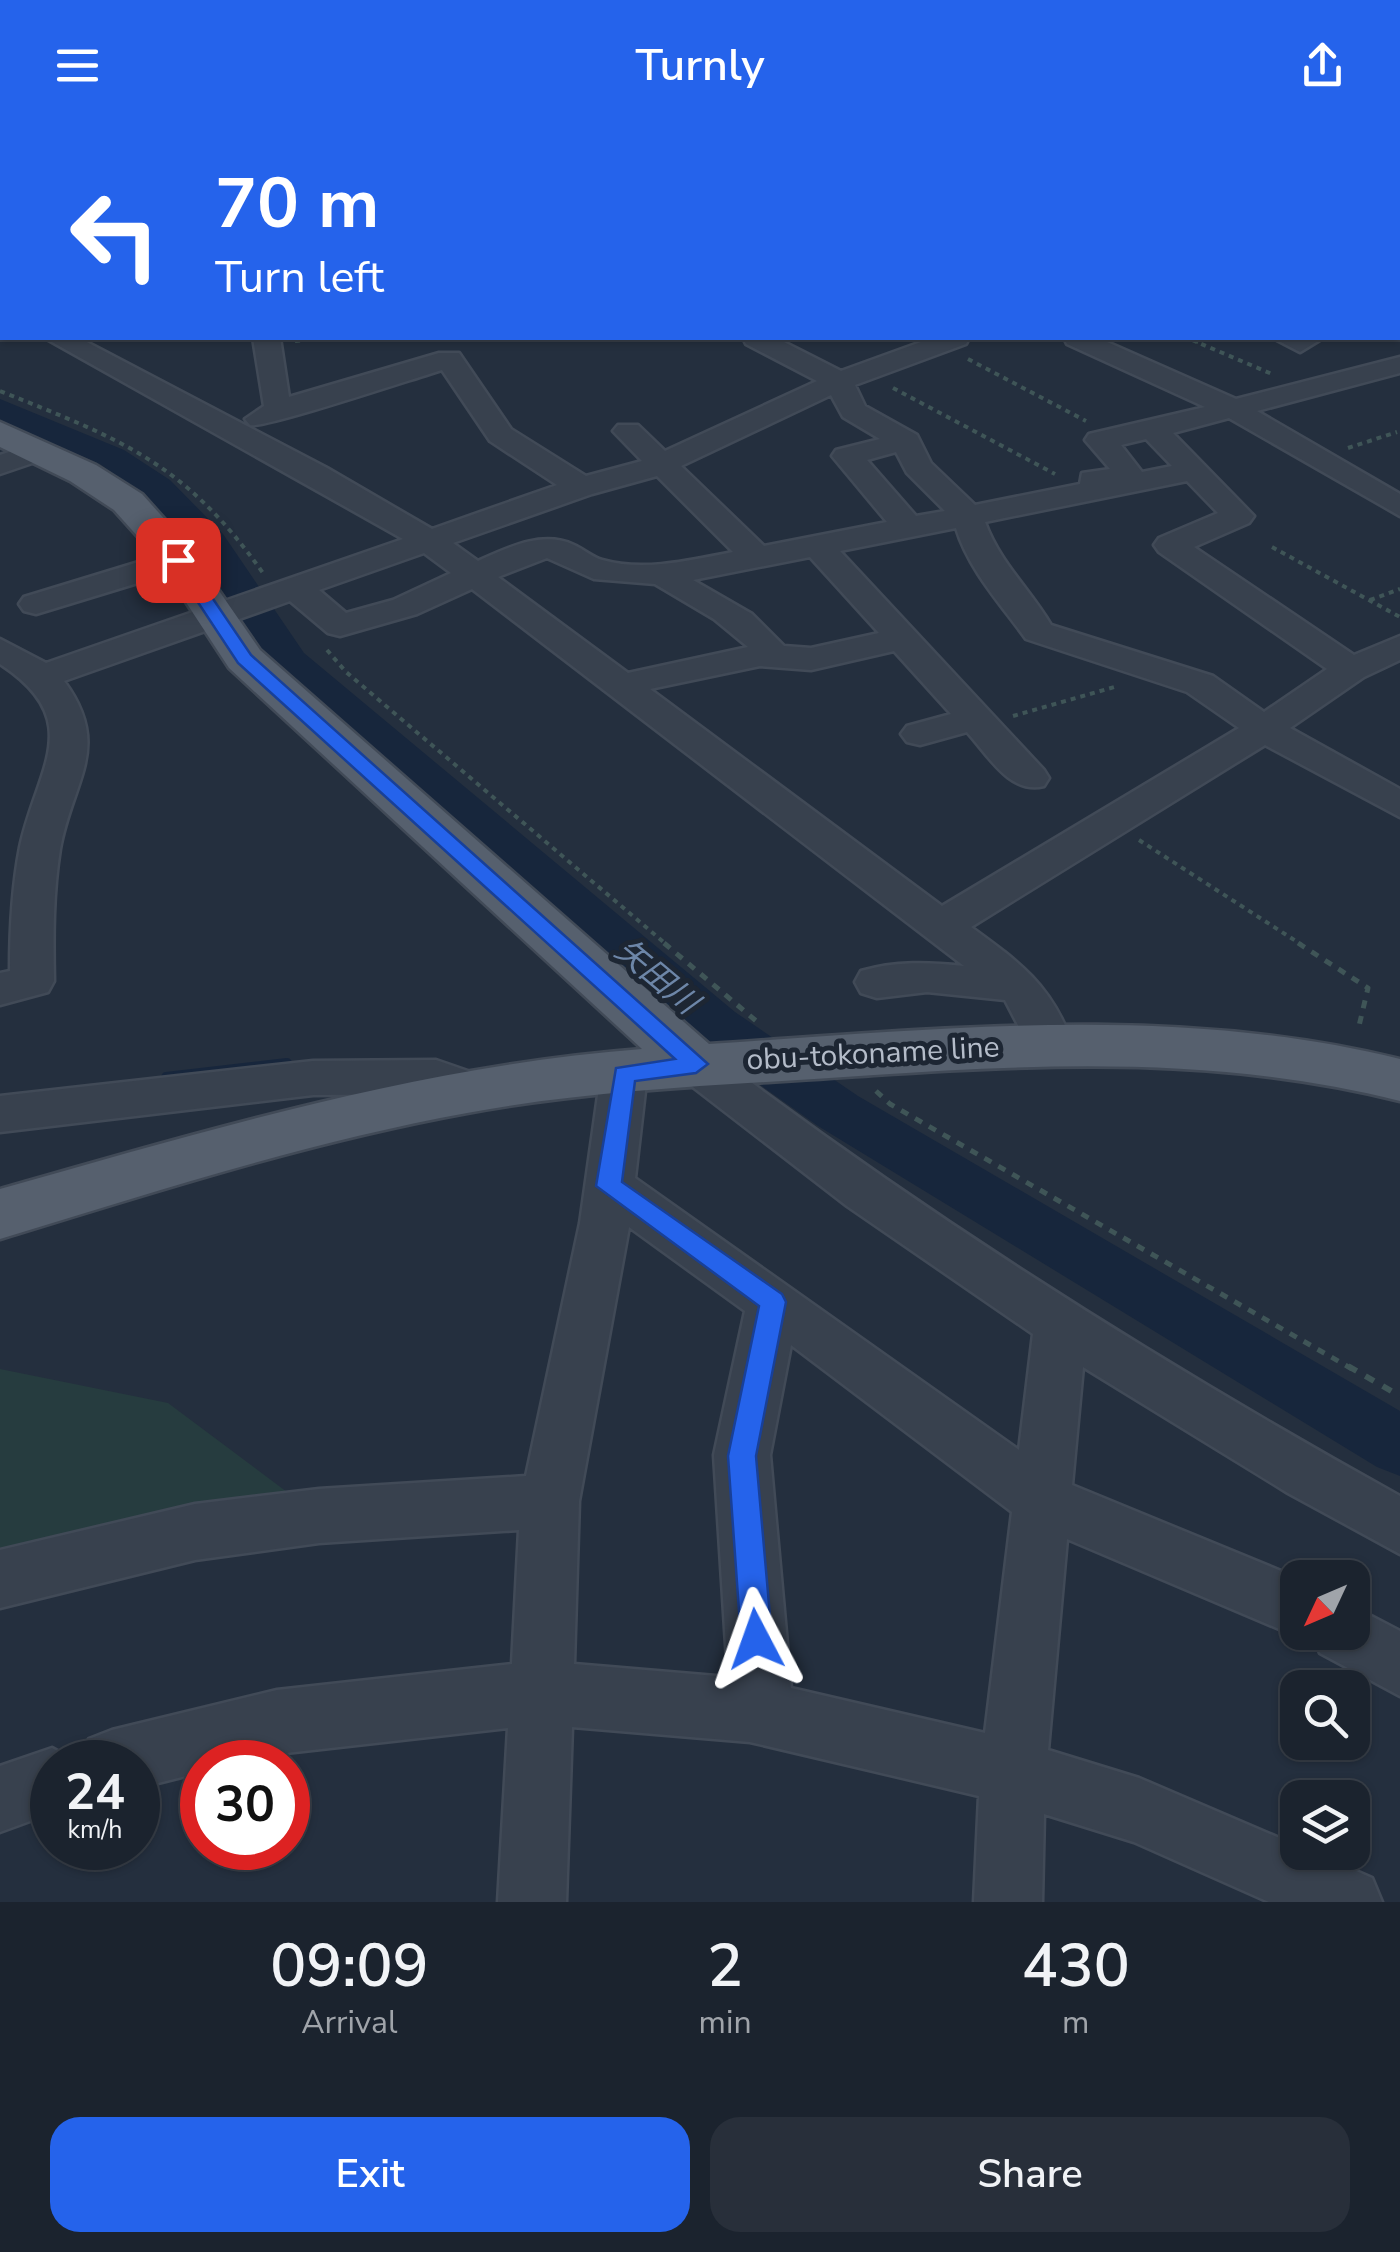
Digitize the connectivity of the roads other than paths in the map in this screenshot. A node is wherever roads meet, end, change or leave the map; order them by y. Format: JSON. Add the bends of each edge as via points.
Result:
{"nodes":[{"id":1,"x":63,"y":340,"type":"edge"},
{"id":2,"x":266,"y":340,"type":"edge"},
{"id":3,"x":761,"y":340,"type":"edge"},
{"id":4,"x":1081,"y":340,"type":"edge"},
{"id":5,"x":946,"y":341,"type":"edge"},
{"id":6,"x":1400,"y":365,"type":"edge"},
{"id":7,"x":851,"y":377,"type":"junction"},
{"id":8,"x":1359,"y":378,"type":"junction"},
{"id":9,"x":1400,"y":396,"type":"edge"},
{"id":10,"x":286,"y":407,"type":"junction"},
{"id":11,"x":1232,"y":408,"type":"junction"},
{"id":12,"x":219,"y":425,"type":"junction"},
{"id":13,"x":1153,"y":429,"type":"junction"},
{"id":14,"x":628,"y":431,"type":"dead end"},
{"id":15,"x":906,"y":441,"type":"junction"},
{"id":16,"x":13,"y":449,"type":"edge"},
{"id":17,"x":662,"y":462,"type":"junction"},
{"id":18,"x":1193,"y":471,"type":"junction"},
{"id":19,"x":1066,"y":480,"type":"road end"},
{"id":20,"x":581,"y":487,"type":"junction"},
{"id":21,"x":1400,"y":507,"type":"edge"},
{"id":22,"x":967,"y":514,"type":"junction"},
{"id":23,"x":906,"y":525,"type":"junction"},
{"id":24,"x":428,"y":540,"type":"junction"},
{"id":25,"x":817,"y":545,"type":"junction"},
{"id":26,"x":758,"y":558,"type":"junction"},
{"id":27,"x":178,"y":560,"type":"junction"},
{"id":28,"x":476,"y":575,"type":"junction"},
{"id":29,"x":668,"y":575,"type":"junction"},
{"id":30,"x":283,"y":592,"type":"junction"},
{"id":31,"x":36,"y":604,"type":"dead end"},
{"id":32,"x":217,"y":613,"type":"junction"},
{"id":33,"x":904,"y":638,"type":"junction"},
{"id":34,"x":1400,"y":647,"type":"edge"},
{"id":35,"x":0,"y":650,"type":"edge"},
{"id":36,"x":773,"y":656,"type":"junction"},
{"id":37,"x":1350,"y":668,"type":"junction"},
{"id":38,"x":38,"y":675,"type":"junction"},
{"id":39,"x":621,"y":685,"type":"junction"},
{"id":40,"x":0,"y":690,"type":"edge"},
{"id":41,"x":979,"y":721,"type":"junction"},
{"id":42,"x":1264,"y":729,"type":"junction"},
{"id":43,"x":920,"y":734,"type":"dead end"},
{"id":44,"x":1030,"y":778,"type":"dead end"},
{"id":45,"x":1400,"y":806,"type":"edge"},
{"id":46,"x":942,"y":925,"type":"junction"},
{"id":47,"x":877,"y":982,"type":"dead end"},
{"id":48,"x":1014,"y":982,"type":"junction"},
{"id":49,"x":0,"y":989,"type":"edge"},
{"id":50,"x":1049,"y":1042,"type":"junction"},
{"id":51,"x":707,"y":1063,"type":"junction"},
{"id":52,"x":624,"y":1074,"type":"junction"},
{"id":53,"x":1400,"y":1080,"type":"edge"},
{"id":54,"x":318,"y":1099,"type":"junction"},
{"id":55,"x":0,"y":1114,"type":"edge"},
{"id":56,"x":609,"y":1186,"type":"junction"},
{"id":57,"x":0,"y":1214,"type":"edge"},
{"id":58,"x":773,"y":1302,"type":"junction"},
{"id":59,"x":1060,"y":1323,"type":"junction"},
{"id":60,"x":1042,"y":1500,"type":"junction"},
{"id":61,"x":550,"y":1501,"type":"junction"},
{"id":62,"x":1400,"y":1527,"type":"edge"},
{"id":63,"x":0,"y":1578,"type":"edge"},
{"id":64,"x":1280,"y":1600,"type":"edge"},
{"id":65,"x":1370,"y":1648,"type":"edge"},
{"id":66,"x":1400,"y":1666,"type":"edge"},
{"id":67,"x":538,"y":1693,"type":"junction"},
{"id":68,"x":762,"y":1713,"type":"junction"},
{"id":69,"x":160,"y":1750,"type":"edge"},
{"id":70,"x":1013,"y":1772,"type":"junction"},
{"id":71,"x":30,"y":1789,"type":"edge"},
{"id":72,"x":0,"y":1799,"type":"edge"},
{"id":73,"x":532,"y":1902,"type":"edge"},
{"id":74,"x":1008,"y":1902,"type":"edge"},
{"id":75,"x":1348,"y":1902,"type":"edge"}],
"edges":[{"from":1,"to":12,"type":"street"},
{"from":2,"to":10,"type":"street","via":[[276,402]]},
{"from":3,"to":7,"type":"street"},
{"from":4,"to":11,"type":"street"},
{"from":5,"to":7,"type":"street"},
{"from":6,"to":8,"type":"street"},
{"from":7,"to":15,"type":"street","via":[[853,411]]},
{"from":7,"to":17,"type":"street"},
{"from":8,"to":9,"type":"street"},
{"from":8,"to":11,"type":"street"},
{"from":10,"to":12,"type":"street"},
{"from":10,"to":20,"type":"street","via":[[449,359],[500,435]]},
{"from":11,"to":13,"type":"street"},
{"from":11,"to":21,"type":"street"},
{"from":12,"to":24,"type":"street"},
{"from":13,"to":18,"type":"street"},
{"from":13,"to":19,"type":"street","via":[[1100,440],[1126,474]]},
{"from":14,"to":17,"type":"street"},
{"from":15,"to":22,"type":"street","via":[[918,467]]},
{"from":15,"to":23,"type":"street","via":[[847,456]]},
{"from":16,"to":27,"type":"main road","via":[[128,502]]},
{"from":17,"to":20,"type":"street"},
{"from":17,"to":26,"type":"street"},
{"from":18,"to":22,"type":"street"},
{"from":18,"to":37,"type":"street","via":[[1238,516],[1170,545]]},
{"from":20,"to":24,"type":"street"},
{"from":22,"to":23,"type":"street"},
{"from":22,"to":42,"type":"street","via":[[982,559],[1038,632],[1200,684]]},
{"from":23,"to":25,"type":"street"},
{"from":24,"to":28,"type":"street"},
{"from":24,"to":30,"type":"street"},
{"from":25,"to":26,"type":"street"},
{"from":25,"to":33,"type":"street"},
{"from":26,"to":29,"type":"street"},
{"from":27,"to":31,"type":"street"},
{"from":27,"to":32,"type":"main road"},
{"from":28,"to":29,"type":"street","via":[[546,548],[594,569]]},
{"from":28,"to":30,"type":"street","via":[[405,607],[340,626]]},
{"from":28,"to":39,"type":"street"},
{"from":29,"to":36,"type":"street","via":[[756,634]]},
{"from":30,"to":32,"type":"street"},
{"from":32,"to":38,"type":"street"},
{"from":32,"to":51,"type":"main road","via":[[244,659],[280,693]]},
{"from":33,"to":36,"type":"street","via":[[811,659]]},
{"from":33,"to":41,"type":"street"},
{"from":34,"to":37,"type":"street"},
{"from":35,"to":38,"type":"street"},
{"from":36,"to":39,"type":"street"},
{"from":37,"to":42,"type":"street"},
{"from":38,"to":40,"type":"street"},
{"from":38,"to":49,"type":"street","via":[[64,705],[71,742],[41,842],[30,918],[32,982]]},
{"from":39,"to":46,"type":"street"},
{"from":41,"to":43,"type":"street"},
{"from":41,"to":44,"type":"street"},
{"from":42,"to":45,"type":"street"},
{"from":42,"to":46,"type":"street","via":[[1110,821],[985,879]]},
{"from":46,"to":48,"type":"street"},
{"from":47,"to":48,"type":"street","via":[[928,976]]},
{"from":48,"to":50,"type":"street","via":[[1039,1014]]},
{"from":50,"to":51,"type":"main road","name":"obu-tokoname line"},
{"from":50,"to":53,"type":"main road","name":"obu-tokoname line","via":[[1215,1048],[1356,1067]]},
{"from":51,"to":52,"type":"main road","name":"obu-tokoname line"},
{"from":51,"to":59,"type":"street","via":[[846,1180]]},
{"from":52,"to":54,"type":"main road","name":"obu-tokoname line"},
{"from":52,"to":56,"type":"street"},
{"from":54,"to":55,"type":"street"},
{"from":54,"to":57,"type":"main road","name":"obu-tokoname line"},
{"from":56,"to":58,"type":"street"},
{"from":56,"to":61,"type":"street"},
{"from":58,"to":60,"type":"street"},
{"from":58,"to":68,"type":"street","via":[[742,1456]]},
{"from":59,"to":60,"type":"street"},
{"from":59,"to":62,"type":"street"},
{"from":60,"to":64,"type":"street"},
{"from":60,"to":70,"type":"street"},
{"from":61,"to":63,"type":"street","via":[[320,1516],[195,1532]]},
{"from":61,"to":67,"type":"street"},
{"from":65,"to":66,"type":"street"},
{"from":67,"to":68,"type":"street"},
{"from":67,"to":69,"type":"street","via":[[278,1722]]},
{"from":67,"to":73,"type":"street"},
{"from":68,"to":70,"type":"street"},
{"from":70,"to":74,"type":"street"},
{"from":70,"to":75,"type":"street","via":[[1139,1811]]},
{"from":71,"to":72,"type":"street"}]}
